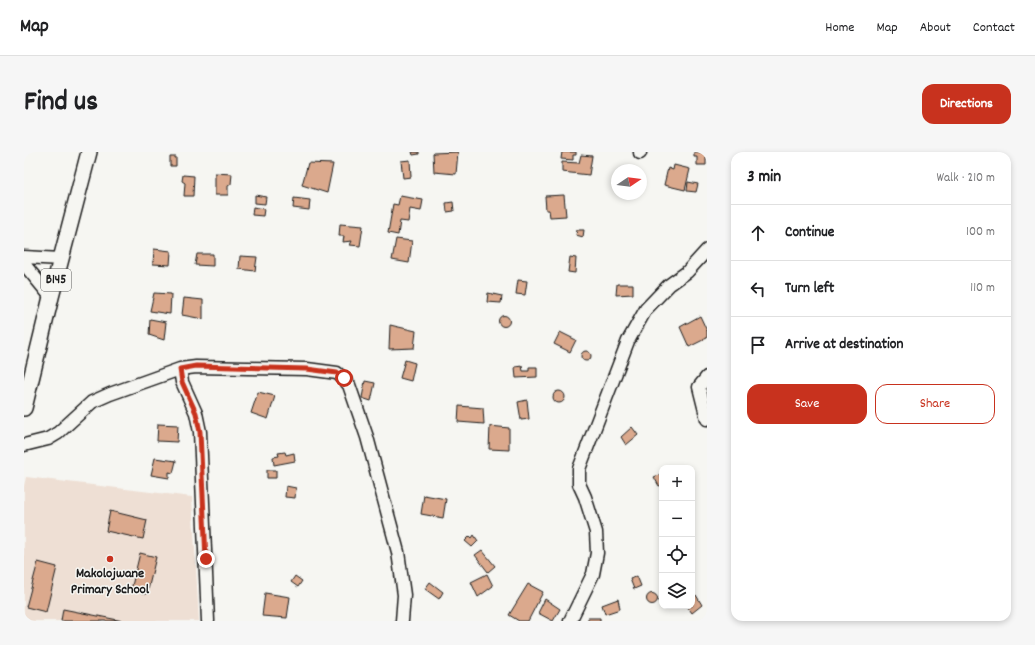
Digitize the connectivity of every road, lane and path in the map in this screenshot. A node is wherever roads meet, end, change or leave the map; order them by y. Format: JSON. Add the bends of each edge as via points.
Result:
{"nodes":[{"id":1,"x":89,"y":152,"type":"edge"},
{"id":2,"x":707,"y":250,"type":"edge"},
{"id":3,"x":24,"y":257,"type":"edge"},
{"id":4,"x":61,"y":259,"type":"junction"},
{"id":5,"x":24,"y":264,"type":"edge"},
{"id":6,"x":51,"y":297,"type":"junction"},
{"id":7,"x":180,"y":369,"type":"junction"},
{"id":8,"x":707,"y":377,"type":"edge"},
{"id":9,"x":24,"y":408,"type":"edge"},
{"id":10,"x":707,"y":419,"type":"edge"},
{"id":11,"x":24,"y":445,"type":"edge"},
{"id":12,"x":208,"y":621,"type":"edge"},
{"id":13,"x":402,"y":621,"type":"edge"},
{"id":14,"x":570,"y":621,"type":"edge"}],
"edges":[{"from":1,"to":4,"type":"main road","number":"B145"},
{"from":2,"to":14,"type":"street","via":[[646,309],[628,341],[579,469],[579,484],[596,532],[597,553],[593,574]]},
{"from":3,"to":4,"type":"street"},
{"from":4,"to":6,"type":"main road","number":"B145"},
{"from":5,"to":6,"type":"street"},
{"from":6,"to":9,"type":"main road","number":"B145"},
{"from":7,"to":11,"type":"street","via":[[92,402],[58,433],[48,439]]},
{"from":7,"to":12,"type":"street","via":[[182,382],[196,413],[200,432]]},
{"from":7,"to":13,"type":"street","via":[[196,366],[307,369],[337,373],[344,378],[349,385],[367,437],[398,552],[404,595]]},
{"from":8,"to":10,"type":"street","via":[[700,387]]}]}
